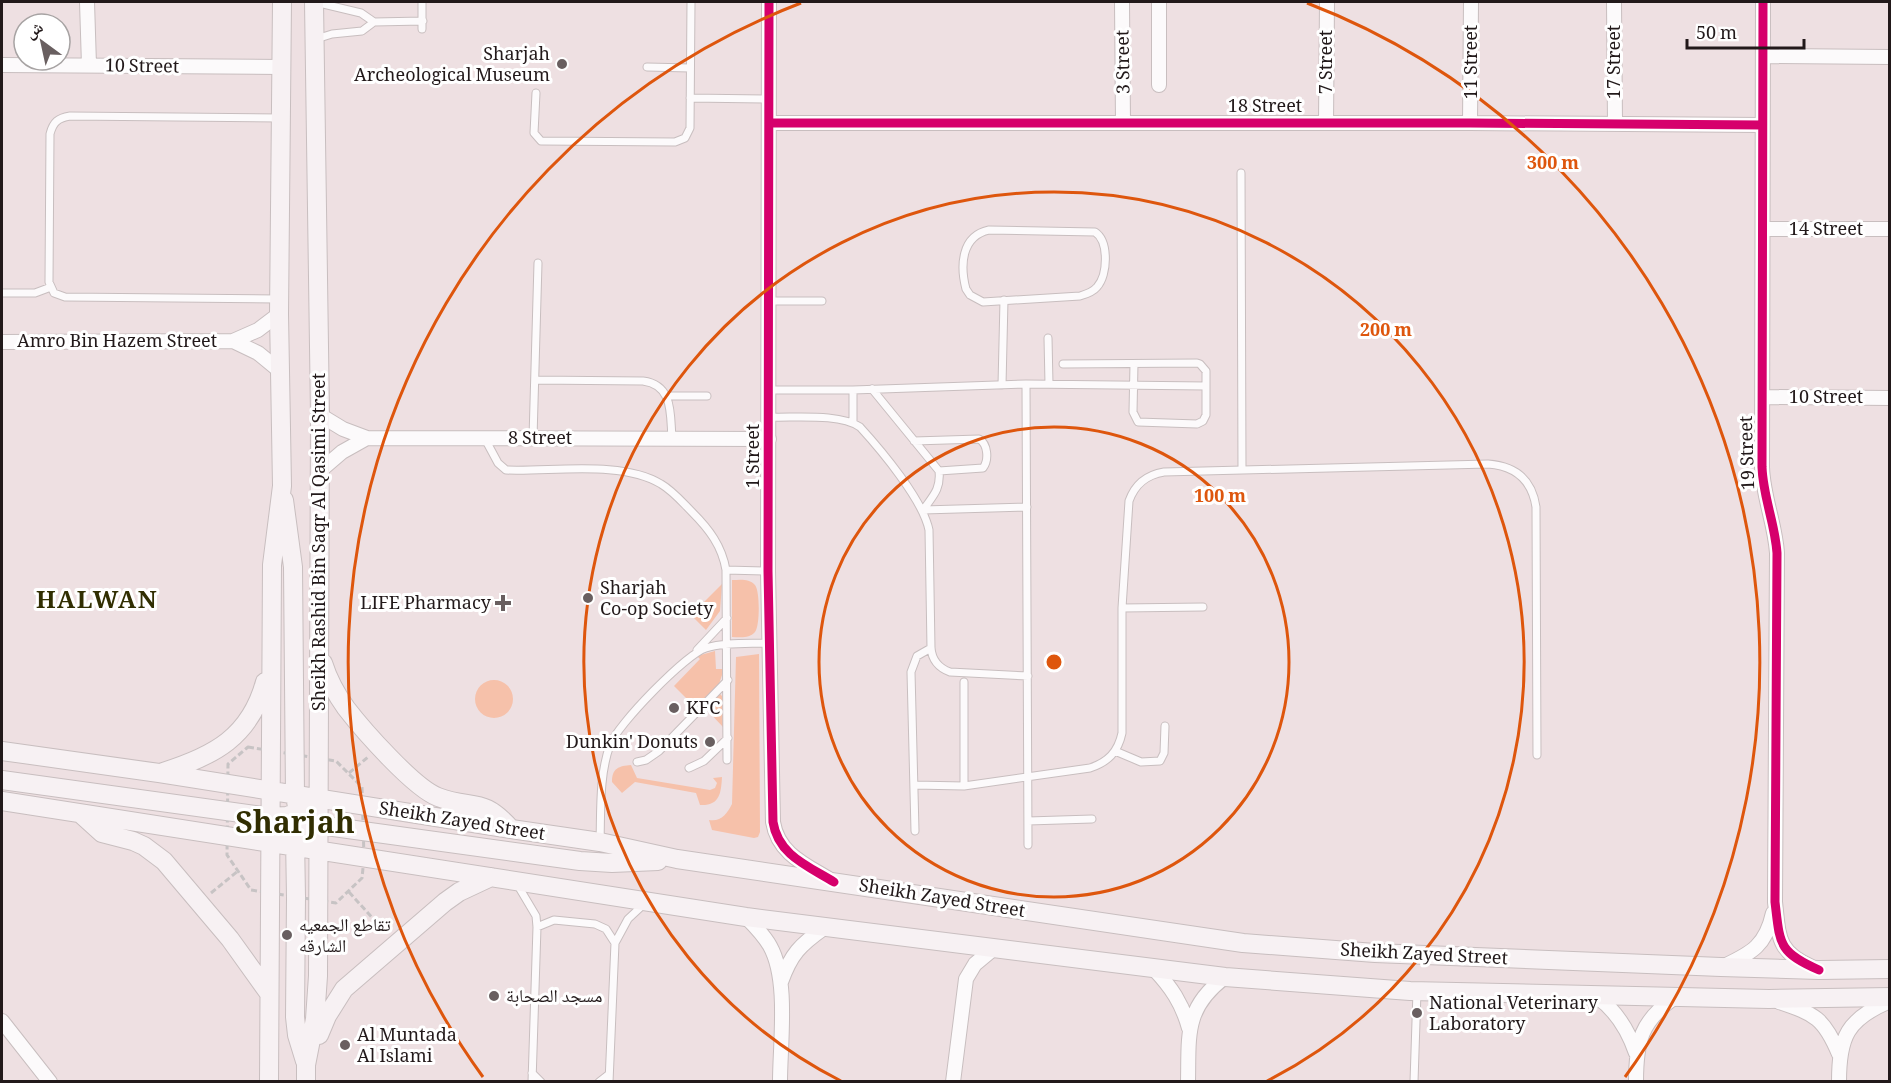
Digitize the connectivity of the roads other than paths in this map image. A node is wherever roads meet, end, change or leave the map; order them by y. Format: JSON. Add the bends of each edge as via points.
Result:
{"nodes":[{"id":1,"x":87,"y":2,"type":"edge"},
{"id":2,"x":282,"y":2,"type":"edge"},
{"id":3,"x":314,"y":2,"type":"edge"},
{"id":4,"x":422,"y":2,"type":"edge"},
{"id":5,"x":691,"y":2,"type":"edge"},
{"id":6,"x":769,"y":2,"type":"edge"},
{"id":7,"x":1122,"y":2,"type":"edge"},
{"id":8,"x":1159,"y":2,"type":"edge"},
{"id":9,"x":1327,"y":2,"type":"edge"},
{"id":10,"x":1471,"y":2,"type":"edge"},
{"id":11,"x":1614,"y":2,"type":"edge"},
{"id":12,"x":1763,"y":2,"type":"edge"},
{"id":13,"x":423,"y":21,"type":"junction"},
{"id":14,"x":374,"y":22,"type":"junction"},
{"id":15,"x":422,"y":30,"type":"dead end"},
{"id":16,"x":314,"y":40,"type":"junction"},
{"id":17,"x":1763,"y":56,"type":"junction"},
{"id":18,"x":1890,"y":57,"type":"edge"},
{"id":19,"x":2,"y":64,"type":"edge"},
{"id":20,"x":89,"y":65,"type":"junction"},
{"id":21,"x":647,"y":67,"type":"dead end"},
{"id":22,"x":282,"y":68,"type":"junction"},
{"id":23,"x":690,"y":68,"type":"junction"},
{"id":24,"x":1159,"y":86,"type":"dead end"},
{"id":25,"x":536,"y":93,"type":"dead end"},
{"id":26,"x":690,"y":99,"type":"junction"},
{"id":27,"x":769,"y":99,"type":"junction"},
{"id":28,"x":282,"y":118,"type":"junction"},
{"id":29,"x":769,"y":123,"type":"junction"},
{"id":30,"x":1123,"y":123,"type":"junction"},
{"id":31,"x":1326,"y":123,"type":"junction"},
{"id":32,"x":1470,"y":123,"type":"junction"},
{"id":33,"x":1615,"y":123,"type":"junction"},
{"id":34,"x":1762,"y":125,"type":"junction"},
{"id":35,"x":1241,"y":173,"type":"dead end"},
{"id":36,"x":1763,"y":229,"type":"junction"},
{"id":37,"x":1890,"y":229,"type":"edge"},
{"id":38,"x":538,"y":263,"type":"dead end"},
{"id":39,"x":51,"y":288,"type":"junction"},
{"id":40,"x":2,"y":293,"type":"edge"},
{"id":41,"x":1004,"y":300,"type":"junction"},
{"id":42,"x":769,"y":301,"type":"junction"},
{"id":43,"x":822,"y":301,"type":"dead end"},
{"id":44,"x":279,"y":306,"type":"junction"},
{"id":45,"x":1048,"y":338,"type":"dead end"},
{"id":46,"x":233,"y":341,"type":"junction"},
{"id":47,"x":2,"y":342,"type":"edge"},
{"id":48,"x":1063,"y":364,"type":"dead end"},
{"id":49,"x":1134,"y":364,"type":"junction"},
{"id":50,"x":280,"y":371,"type":"junction"},
{"id":51,"x":535,"y":381,"type":"junction"},
{"id":52,"x":1026,"y":384,"type":"junction"},
{"id":53,"x":1048,"y":384,"type":"junction"},
{"id":54,"x":1133,"y":384,"type":"junction"},
{"id":55,"x":1002,"y":385,"type":"junction"},
{"id":56,"x":1206,"y":386,"type":"junction"},
{"id":57,"x":872,"y":389,"type":"junction"},
{"id":58,"x":769,"y":390,"type":"junction"},
{"id":59,"x":853,"y":390,"type":"junction"},
{"id":60,"x":667,"y":396,"type":"junction"},
{"id":61,"x":707,"y":396,"type":"dead end"},
{"id":62,"x":1763,"y":397,"type":"junction"},
{"id":63,"x":1890,"y":398,"type":"edge"},
{"id":64,"x":321,"y":415,"type":"junction"},
{"id":65,"x":769,"y":417,"type":"junction"},
{"id":66,"x":854,"y":422,"type":"junction"},
{"id":67,"x":367,"y":438,"type":"junction"},
{"id":68,"x":484,"y":438,"type":"junction"},
{"id":69,"x":533,"y":438,"type":"junction"},
{"id":70,"x":672,"y":438,"type":"junction"},
{"id":71,"x":769,"y":439,"type":"junction"},
{"id":72,"x":914,"y":441,"type":"junction"},
{"id":73,"x":321,"y":470,"type":"junction"},
{"id":74,"x":1242,"y":470,"type":"junction"},
{"id":75,"x":939,"y":471,"type":"junction"},
{"id":76,"x":282,"y":486,"type":"junction"},
{"id":77,"x":1027,"y":507,"type":"junction"},
{"id":78,"x":923,"y":510,"type":"junction"},
{"id":79,"x":726,"y":570,"type":"junction"},
{"id":80,"x":768,"y":571,"type":"junction"},
{"id":81,"x":1203,"y":607,"type":"dead end"},
{"id":82,"x":1122,"y":608,"type":"junction"},
{"id":83,"x":727,"y":618,"type":"junction"},
{"id":84,"x":771,"y":643,"type":"junction"},
{"id":85,"x":728,"y":645,"type":"junction"},
{"id":86,"x":931,"y":648,"type":"junction"},
{"id":87,"x":319,"y":651,"type":"junction"},
{"id":88,"x":693,"y":654,"type":"junction"},
{"id":89,"x":271,"y":660,"type":"junction"},
{"id":90,"x":1028,"y":676,"type":"junction"},
{"id":91,"x":728,"y":680,"type":"junction"},
{"id":92,"x":964,"y":682,"type":"dead end"},
{"id":93,"x":1165,"y":726,"type":"dead end"},
{"id":94,"x":728,"y":738,"type":"junction"},
{"id":95,"x":2,"y":751,"type":"edge"},
{"id":96,"x":1116,"y":751,"type":"junction"},
{"id":97,"x":1537,"y":755,"type":"dead end"},
{"id":98,"x":727,"y":760,"type":"dead end"},
{"id":99,"x":637,"y":762,"type":"dead end"},
{"id":100,"x":689,"y":768,"type":"dead end"},
{"id":101,"x":159,"y":773,"type":"junction"},
{"id":102,"x":1028,"y":777,"type":"junction"},
{"id":103,"x":2,"y":780,"type":"edge"},
{"id":104,"x":914,"y":785,"type":"junction"},
{"id":105,"x":964,"y":786,"type":"junction"},
{"id":106,"x":248,"y":787,"type":"junction"},
{"id":107,"x":270,"y":790,"type":"junction"},
{"id":108,"x":295,"y":795,"type":"junction"},
{"id":109,"x":319,"y":799,"type":"junction"},
{"id":110,"x":7,"y":805,"type":"edge"},
{"id":111,"x":242,"y":813,"type":"junction"},
{"id":112,"x":81,"y":814,"type":"junction"},
{"id":113,"x":1092,"y":819,"type":"dead end"},
{"id":114,"x":1028,"y":821,"type":"junction"},
{"id":115,"x":295,"y":826,"type":"junction"},
{"id":116,"x":347,"y":828,"type":"junction"},
{"id":117,"x":511,"y":830,"type":"junction"},
{"id":118,"x":915,"y":831,"type":"dead end"},
{"id":119,"x":600,"y":842,"type":"junction"},
{"id":120,"x":270,"y":843,"type":"junction"},
{"id":121,"x":1028,"y":845,"type":"dead end"},
{"id":122,"x":319,"y":851,"type":"junction"},
{"id":123,"x":342,"y":854,"type":"junction"},
{"id":124,"x":677,"y":859,"type":"junction"},
{"id":125,"x":491,"y":878,"type":"junction"},
{"id":126,"x":516,"y":881,"type":"junction"},
{"id":127,"x":834,"y":882,"type":"junction"},
{"id":128,"x":649,"y":901,"type":"junction"},
{"id":129,"x":1775,"y":902,"type":"junction"},
{"id":130,"x":746,"y":917,"type":"junction"},
{"id":131,"x":537,"y":927,"type":"junction"},
{"id":132,"x":824,"y":928,"type":"junction"},
{"id":133,"x":615,"y":943,"type":"junction"},
{"id":134,"x":993,"y":949,"type":"junction"},
{"id":135,"x":1720,"y":967,"type":"junction"},
{"id":136,"x":1154,"y":969,"type":"junction"},
{"id":137,"x":1890,"y":969,"type":"edge"},
{"id":138,"x":1820,"y":970,"type":"junction"},
{"id":139,"x":1225,"y":977,"type":"junction"},
{"id":140,"x":781,"y":982,"type":"junction"},
{"id":141,"x":268,"y":992,"type":"junction"},
{"id":142,"x":1418,"y":992,"type":"junction"},
{"id":143,"x":1597,"y":997,"type":"junction"},
{"id":144,"x":1675,"y":997,"type":"junction"},
{"id":145,"x":1769,"y":999,"type":"junction"},
{"id":146,"x":1890,"y":999,"type":"edge"},
{"id":147,"x":2,"y":1021,"type":"edge"},
{"id":148,"x":1189,"y":1030,"type":"junction"},
{"id":149,"x":1636,"y":1053,"type":"junction"},
{"id":150,"x":1839,"y":1054,"type":"junction"},
{"id":151,"x":306,"y":1073,"type":"edge"},
{"id":152,"x":532,"y":1073,"type":"junction"},
{"id":153,"x":609,"y":1078,"type":"edge"},
{"id":154,"x":50,"y":1082,"type":"edge"},
{"id":155,"x":269,"y":1082,"type":"edge"},
{"id":156,"x":532,"y":1082,"type":"edge"},
{"id":157,"x":541,"y":1082,"type":"edge"},
{"id":158,"x":599,"y":1082,"type":"edge"},
{"id":159,"x":780,"y":1082,"type":"edge"},
{"id":160,"x":952,"y":1082,"type":"edge"},
{"id":161,"x":1188,"y":1082,"type":"edge"},
{"id":162,"x":1414,"y":1082,"type":"edge"},
{"id":163,"x":1636,"y":1082,"type":"edge"},
{"id":164,"x":1839,"y":1082,"type":"edge"}],
"edges":[{"from":1,"to":20,"type":"street"},
{"from":2,"to":22,"type":"main road","name":"Sheikh Rashid Bin Saqr Al Qasimi Street"},
{"from":3,"to":14,"type":"lane","via":[[362,13]]},
{"from":3,"to":16,"type":"main road","name":"Sheikh Rashid Bin Saqr Al Qasimi Street"},
{"from":4,"to":13,"type":"lane"},
{"from":5,"to":23,"type":"lane"},
{"from":6,"to":27,"type":"street","name":"1 Street"},
{"from":7,"to":30,"type":"street","name":"3 Street"},
{"from":8,"to":24,"type":"street"},
{"from":9,"to":31,"type":"street","name":"7 Street"},
{"from":10,"to":32,"type":"street","name":"11 Street"},
{"from":11,"to":33,"type":"street","name":"17 Street"},
{"from":12,"to":17,"type":"street","name":"19 Street"},
{"from":13,"to":14,"type":"lane"},
{"from":13,"to":15,"type":"lane"},
{"from":14,"to":16,"type":"lane","via":[[362,30]]},
{"from":16,"to":64,"type":"main road","name":"Sheikh Rashid Bin Saqr Al Qasimi Street"},
{"from":17,"to":18,"type":"street"},
{"from":17,"to":34,"type":"street","name":"19 Street"},
{"from":19,"to":20,"type":"street","name":"10 Street"},
{"from":20,"to":22,"type":"street","name":"10 Street"},
{"from":21,"to":23,"type":"lane"},
{"from":22,"to":28,"type":"main road","name":"Sheikh Rashid Bin Saqr Al Qasimi Street"},
{"from":23,"to":26,"type":"lane"},
{"from":25,"to":26,"type":"lane","via":[[534,133],[545,142],[680,141],[690,128]]},
{"from":26,"to":27,"type":"lane"},
{"from":27,"to":29,"type":"street","name":"1 Street"},
{"from":28,"to":39,"type":"lane","via":[[60,118],[50,134]]},
{"from":28,"to":44,"type":"main road","name":"Sheikh Rashid Bin Saqr Al Qasimi Street"},
{"from":29,"to":30,"type":"street","name":"18 Street"},
{"from":29,"to":42,"type":"street","name":"1 Street"},
{"from":30,"to":31,"type":"street","name":"18 Street"},
{"from":31,"to":32,"type":"street","name":"18 Street"},
{"from":32,"to":33,"type":"street","name":"18 Street"},
{"from":33,"to":34,"type":"street","name":"18 Street"},
{"from":34,"to":36,"type":"street","name":"19 Street"},
{"from":35,"to":74,"type":"lane"},
{"from":36,"to":37,"type":"street","name":"14 Street"},
{"from":36,"to":62,"type":"street","name":"19 Street"},
{"from":38,"to":51,"type":"lane"},
{"from":39,"to":40,"type":"lane","via":[[35,293]]},
{"from":39,"to":44,"type":"lane","via":[[65,297]]},
{"from":41,"to":41,"type":"lane","via":[[1080,296],[1097,288],[1104,271],[1100,235],[1090,231],[989,230],[975,235],[964,252],[966,289],[983,302]]},
{"from":41,"to":55,"type":"lane"},
{"from":42,"to":43,"type":"lane"},
{"from":42,"to":58,"type":"street","name":"1 Street"},
{"from":44,"to":46,"type":"street","name":"Amro Bin Hazem Street","via":[[258,330]]},
{"from":44,"to":50,"type":"main road","name":"Sheikh Rashid Bin Saqr Al Qasimi Street"},
{"from":45,"to":53,"type":"lane"},
{"from":46,"to":47,"type":"street","name":"Amro Bin Hazem Street"},
{"from":46,"to":50,"type":"street","name":"Amro Bin Hazem Street","via":[[258,353]]},
{"from":48,"to":49,"type":"lane"},
{"from":49,"to":54,"type":"lane"},
{"from":49,"to":56,"type":"lane","via":[[1200,364],[1206,371]]},
{"from":50,"to":76,"type":"main road","name":"Sheikh Rashid Bin Saqr Al Qasimi Street"},
{"from":51,"to":60,"type":"lane","via":[[643,381],[655,384]]},
{"from":51,"to":69,"type":"lane"},
{"from":52,"to":53,"type":"lane"},
{"from":52,"to":55,"type":"lane"},
{"from":52,"to":77,"type":"lane"},
{"from":53,"to":54,"type":"lane"},
{"from":54,"to":56,"type":"lane"},
{"from":54,"to":56,"type":"lane","via":[[1133,416],[1142,423],[1201,423],[1206,415]]},
{"from":55,"to":57,"type":"lane"},
{"from":57,"to":59,"type":"lane"},
{"from":57,"to":72,"type":"lane"},
{"from":58,"to":59,"type":"lane"},
{"from":58,"to":65,"type":"street","name":"1 Street"},
{"from":59,"to":66,"type":"lane"},
{"from":60,"to":61,"type":"lane"},
{"from":60,"to":70,"type":"lane"},
{"from":62,"to":63,"type":"street","name":"10 Street"},
{"from":62,"to":129,"type":"street","name":"19 Street","via":[[1762,480],[1777,553]]},
{"from":64,"to":67,"type":"street"},
{"from":64,"to":73,"type":"main road","name":"Sheikh Rashid Bin Saqr Al Qasimi Street"},
{"from":65,"to":66,"type":"lane"},
{"from":65,"to":71,"type":"street","name":"1 Street"},
{"from":66,"to":78,"type":"lane"},
{"from":67,"to":68,"type":"street","name":"8 Street"},
{"from":67,"to":73,"type":"street","name":"8 Street"},
{"from":68,"to":69,"type":"street","name":"8 Street"},
{"from":68,"to":79,"type":"lane","via":[[498,463],[507,470],[616,470],[660,483],[705,525],[719,546]]},
{"from":69,"to":70,"type":"street","name":"8 Street"},
{"from":70,"to":71,"type":"street","name":"8 Street"},
{"from":71,"to":80,"type":"street","name":"1 Street"},
{"from":72,"to":75,"type":"lane"},
{"from":72,"to":75,"type":"lane","via":[[984,442],[983,468]]},
{"from":73,"to":87,"type":"main road","name":"Sheikh Rashid Bin Saqr Al Qasimi Street"},
{"from":74,"to":82,"type":"lane","via":[[1164,472],[1148,476],[1136,487],[1127,509]]},
{"from":74,"to":97,"type":"lane","via":[[1488,464],[1512,468],[1522,475],[1536,507]]},
{"from":75,"to":78,"type":"lane","via":[[940,483]]},
{"from":76,"to":89,"type":"main road","name":"Sheikh Rashid Bin Saqr Al Qasimi Street","via":[[273,541]]},
{"from":76,"to":108,"type":"main road","via":[[293,567]]},
{"from":77,"to":78,"type":"lane"},
{"from":77,"to":90,"type":"lane"},
{"from":78,"to":86,"type":"lane","via":[[929,530]]},
{"from":79,"to":80,"type":"lane"},
{"from":79,"to":83,"type":"lane"},
{"from":80,"to":84,"type":"street","name":"1 Street"},
{"from":81,"to":82,"type":"lane"},
{"from":82,"to":96,"type":"lane","via":[[1122,733]]},
{"from":83,"to":85,"type":"lane"},
{"from":83,"to":88,"type":"lane"},
{"from":84,"to":85,"type":"lane"},
{"from":84,"to":127,"type":"street","name":"1 Street","via":[[774,830],[787,852]]},
{"from":85,"to":88,"type":"lane"},
{"from":85,"to":91,"type":"lane"},
{"from":86,"to":90,"type":"lane","via":[[939,666],[950,672]]},
{"from":86,"to":104,"type":"lane","via":[[917,656],[911,672]]},
{"from":87,"to":109,"type":"main road","name":"Sheikh Rashid Bin Saqr Al Qasimi Street"},
{"from":87,"to":117,"type":"main road","via":[[346,708],[411,778],[428,792],[489,808]]},
{"from":88,"to":119,"type":"lane","via":[[628,717],[612,739],[606,762]]},
{"from":89,"to":101,"type":"main road","via":[[259,703],[247,724],[202,758]]},
{"from":89,"to":107,"type":"main road","name":"Sheikh Rashid Bin Saqr Al Qasimi Street"},
{"from":90,"to":102,"type":"lane"},
{"from":91,"to":94,"type":"lane"},
{"from":91,"to":99,"type":"lane","via":[[653,756]]},
{"from":92,"to":105,"type":"lane"},
{"from":93,"to":96,"type":"lane","via":[[1160,761],[1141,762]]},
{"from":94,"to":98,"type":"lane"},
{"from":94,"to":100,"type":"lane","via":[[704,761]]},
{"from":95,"to":101,"type":"main road","name":"Sheikh Zayed Street"},
{"from":96,"to":102,"type":"lane","via":[[1090,768]]},
{"from":101,"to":106,"type":"main road","name":"Sheikh Zayed Street"},
{"from":102,"to":105,"type":"lane"},
{"from":102,"to":114,"type":"lane"},
{"from":103,"to":111,"type":"main road"},
{"from":104,"to":105,"type":"lane"},
{"from":104,"to":118,"type":"lane"},
{"from":106,"to":107,"type":"main road","name":"Sheikh Zayed Street"},
{"from":106,"to":111,"type":"main road","via":[[252,801]]},
{"from":107,"to":108,"type":"main road","name":"Sheikh Zayed Street"},
{"from":107,"to":115,"type":"main road","name":"Sheikh Rashid Bin Saqr Al Qasimi Street"},
{"from":108,"to":109,"type":"main road","name":"Sheikh Zayed Street"},
{"from":108,"to":115,"type":"main road"},
{"from":109,"to":115,"type":"main road","name":"Sheikh Rashid Bin Saqr Al Qasimi Street"},
{"from":109,"to":117,"type":"main road","name":"Sheikh Zayed Street"},
{"from":110,"to":112,"type":"main road","name":"Sheikh Zayed Street"},
{"from":111,"to":115,"type":"main road"},
{"from":112,"to":120,"type":"main road","name":"Sheikh Zayed Street"},
{"from":112,"to":141,"type":"main road","via":[[102,833],[133,841],[164,861],[236,946]]},
{"from":113,"to":114,"type":"lane"},
{"from":114,"to":121,"type":"lane"},
{"from":115,"to":116,"type":"main road"},
{"from":115,"to":120,"type":"main road","name":"Sheikh Rashid Bin Saqr Al Qasimi Street"},
{"from":115,"to":120,"type":"main road","name":"Sheikh Zayed Street"},
{"from":115,"to":122,"type":"main road","name":"Sheikh Rashid Bin Saqr Al Qasimi Street"},
{"from":115,"to":122,"type":"main road","name":"Sheikh Zayed Street"},
{"from":115,"to":151,"type":"main road","via":[[295,1017]]},
{"from":116,"to":123,"type":"main road","via":[[336,837],[336,847]]},
{"from":116,"to":124,"type":"main road","via":[[580,861]]},
{"from":117,"to":119,"type":"main road","name":"Sheikh Zayed Street"},
{"from":119,"to":124,"type":"main road","name":"Sheikh Zayed Street"},
{"from":120,"to":141,"type":"main road","name":"Sheikh Rashid Bin Saqr Al Qasimi Street"},
{"from":122,"to":123,"type":"main road","name":"Sheikh Zayed Street"},
{"from":122,"to":151,"type":"main road","name":"Sheikh Rashid Bin Saqr Al Qasimi Street","via":[[318,976]]},
{"from":123,"to":125,"type":"main road","name":"Sheikh Zayed Street"},
{"from":124,"to":127,"type":"main road","name":"Sheikh Zayed Street"},
{"from":125,"to":126,"type":"main road","name":"Sheikh Zayed Street"},
{"from":125,"to":151,"type":"main road","via":[[445,902],[350,983],[327,1016]]},
{"from":126,"to":128,"type":"main road","name":"Sheikh Zayed Street"},
{"from":126,"to":131,"type":"lane","via":[[536,916]]},
{"from":127,"to":135,"type":"main road","name":"Sheikh Zayed Street","via":[[1243,943],[1375,953]]},
{"from":128,"to":130,"type":"main road","name":"Sheikh Zayed Street"},
{"from":128,"to":133,"type":"lane","via":[[628,919]]},
{"from":129,"to":135,"type":"street","via":[[1770,927],[1761,942],[1749,953]]},
{"from":129,"to":138,"type":"street","via":[[1779,933],[1786,950]]},
{"from":130,"to":132,"type":"main road","name":"Sheikh Zayed Street"},
{"from":130,"to":140,"type":"street","via":[[770,945]]},
{"from":131,"to":133,"type":"lane","via":[[554,920],[595,924],[606,929]]},
{"from":131,"to":152,"type":"lane"},
{"from":132,"to":134,"type":"main road","name":"Sheikh Zayed Street"},
{"from":132,"to":140,"type":"street","via":[[796,950]]},
{"from":133,"to":153,"type":"lane"},
{"from":134,"to":136,"type":"main road","name":"Sheikh Zayed Street"},
{"from":134,"to":160,"type":"street","via":[[975,964],[966,979]]},
{"from":135,"to":138,"type":"main road","name":"Sheikh Zayed Street"},
{"from":136,"to":139,"type":"main road","name":"Sheikh Zayed Street"},
{"from":136,"to":148,"type":"street","via":[[1180,1001]]},
{"from":137,"to":138,"type":"main road","name":"Sheikh Zayed Street"},
{"from":139,"to":142,"type":"main road","name":"Sheikh Zayed Street"},
{"from":139,"to":148,"type":"street","via":[[1200,1000]]},
{"from":140,"to":159,"type":"street"},
{"from":141,"to":155,"type":"main road","name":"Sheikh Rashid Bin Saqr Al Qasimi Street"},
{"from":142,"to":143,"type":"main road","name":"Sheikh Zayed Street"},
{"from":142,"to":162,"type":"lane"},
{"from":143,"to":144,"type":"main road","name":"Sheikh Zayed Street"},
{"from":143,"to":149,"type":"street","via":[[1621,1021]]},
{"from":144,"to":145,"type":"main road","name":"Sheikh Zayed Street"},
{"from":144,"to":149,"type":"street","via":[[1645,1027]]},
{"from":145,"to":146,"type":"main road","name":"Sheikh Zayed Street"},
{"from":145,"to":150,"type":"street","via":[[1818,1019]]},
{"from":146,"to":150,"type":"street","via":[[1857,1019]]},
{"from":147,"to":154,"type":"street"},
{"from":148,"to":161,"type":"street"},
{"from":149,"to":163,"type":"street"},
{"from":150,"to":164,"type":"street"},
{"from":152,"to":156,"type":"lane"},
{"from":152,"to":157,"type":"lane"},
{"from":153,"to":158,"type":"lane"}]}
